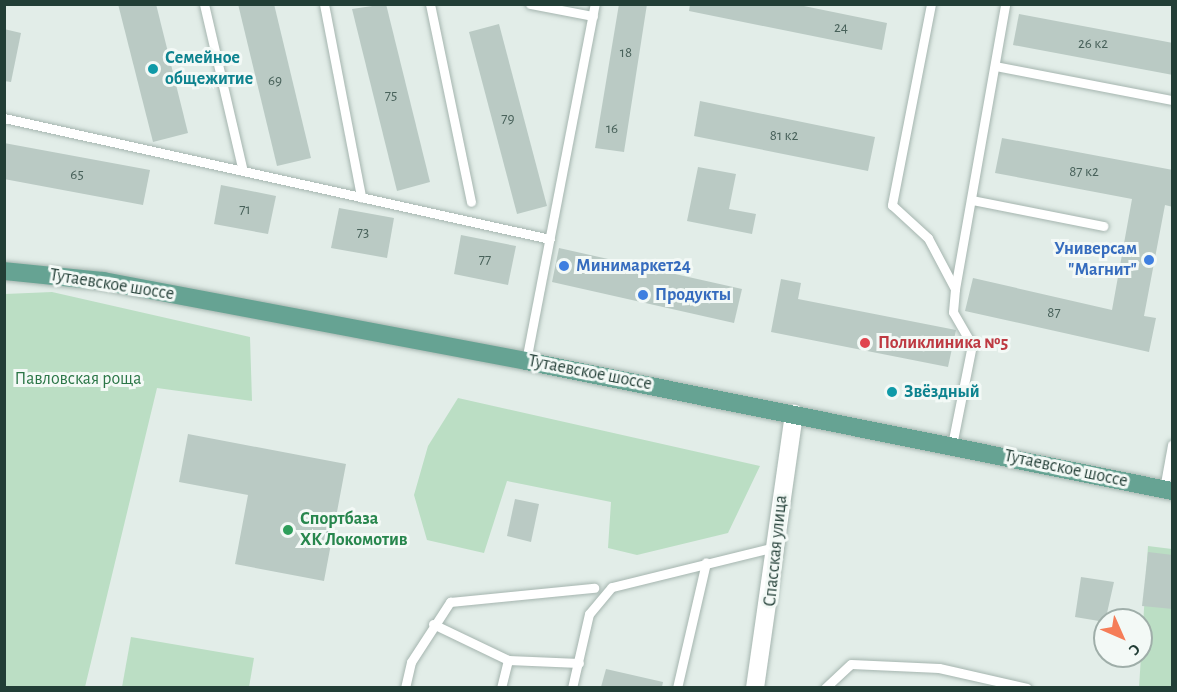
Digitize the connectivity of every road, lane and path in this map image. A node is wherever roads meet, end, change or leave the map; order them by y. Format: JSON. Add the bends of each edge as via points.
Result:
{"nodes":[{"id":1,"x":204,"y":4,"type":"edge"},
{"id":2,"x":324,"y":4,"type":"edge"},
{"id":3,"x":430,"y":4,"type":"edge"},
{"id":4,"x":530,"y":4,"type":"edge"},
{"id":5,"x":595,"y":4,"type":"edge"},
{"id":6,"x":931,"y":4,"type":"edge"},
{"id":7,"x":1005,"y":4,"type":"edge"},
{"id":8,"x":593,"y":16,"type":"junction"},
{"id":9,"x":995,"y":66,"type":"junction"},
{"id":10,"x":1173,"y":100,"type":"edge"},
{"id":11,"x":4,"y":118,"type":"edge"},
{"id":12,"x":243,"y":171,"type":"junction"},
{"id":13,"x":361,"y":197,"type":"junction"},
{"id":14,"x":972,"y":200,"type":"junction"},
{"id":15,"x":471,"y":202,"type":"dead end"},
{"id":16,"x":1103,"y":226,"type":"dead end"},
{"id":17,"x":550,"y":239,"type":"junction"},
{"id":18,"x":4,"y":271,"type":"edge"},
{"id":19,"x":955,"y":289,"type":"junction"},
{"id":20,"x":526,"y":361,"type":"junction"},
{"id":21,"x":794,"y":414,"type":"junction"},
{"id":22,"x":1173,"y":445,"type":"edge"},
{"id":23,"x":952,"y":446,"type":"junction"},
{"id":24,"x":1168,"y":490,"type":"edge"},
{"id":25,"x":778,"y":546,"type":"junction"},
{"id":26,"x":706,"y":562,"type":"junction"},
{"id":27,"x":594,"y":588,"type":"dead end"},
{"id":28,"x":433,"y":624,"type":"junction"},
{"id":29,"x":508,"y":660,"type":"junction"},
{"id":30,"x":579,"y":663,"type":"junction"},
{"id":31,"x":405,"y":687,"type":"edge"},
{"id":32,"x":501,"y":687,"type":"edge"},
{"id":33,"x":572,"y":687,"type":"edge"},
{"id":34,"x":677,"y":687,"type":"edge"},
{"id":35,"x":755,"y":687,"type":"edge"},
{"id":36,"x":825,"y":687,"type":"edge"},
{"id":37,"x":1028,"y":687,"type":"edge"}],
"edges":[{"from":1,"to":12,"type":"lane"},
{"from":2,"to":13,"type":"lane"},
{"from":3,"to":15,"type":"lane"},
{"from":4,"to":8,"type":"lane"},
{"from":5,"to":8,"type":"lane"},
{"from":6,"to":19,"type":"lane","via":[[891,205],[928,238]]},
{"from":7,"to":9,"type":"lane"},
{"from":8,"to":17,"type":"lane"},
{"from":9,"to":10,"type":"lane"},
{"from":9,"to":14,"type":"lane"},
{"from":11,"to":12,"type":"lane"},
{"from":12,"to":13,"type":"lane"},
{"from":13,"to":17,"type":"lane"},
{"from":14,"to":16,"type":"lane"},
{"from":14,"to":19,"type":"lane"},
{"from":17,"to":20,"type":"lane"},
{"from":18,"to":20,"type":"main road","name":"Тутаевское шоссе","via":[[103,281]]},
{"from":19,"to":23,"type":"lane","via":[[953,312],[972,345]]},
{"from":20,"to":21,"type":"main road","name":"Тутаевское шоссе"},
{"from":21,"to":23,"type":"main road","name":"Тутаевское шоссе"},
{"from":21,"to":25,"type":"street","name":"Спасская улица"},
{"from":22,"to":24,"type":"lane"},
{"from":23,"to":24,"type":"main road","name":"Тутаевское шоссе"},
{"from":25,"to":26,"type":"lane"},
{"from":25,"to":35,"type":"street","name":"Спасская улица"},
{"from":26,"to":30,"type":"lane","via":[[612,587],[589,614]]},
{"from":26,"to":34,"type":"lane"},
{"from":27,"to":28,"type":"lane","via":[[450,602]]},
{"from":28,"to":29,"type":"lane"},
{"from":28,"to":31,"type":"lane","via":[[411,662]]},
{"from":29,"to":30,"type":"lane"},
{"from":29,"to":32,"type":"lane"},
{"from":30,"to":33,"type":"lane"},
{"from":36,"to":37,"type":"lane","via":[[851,664],[939,668]]}]}
